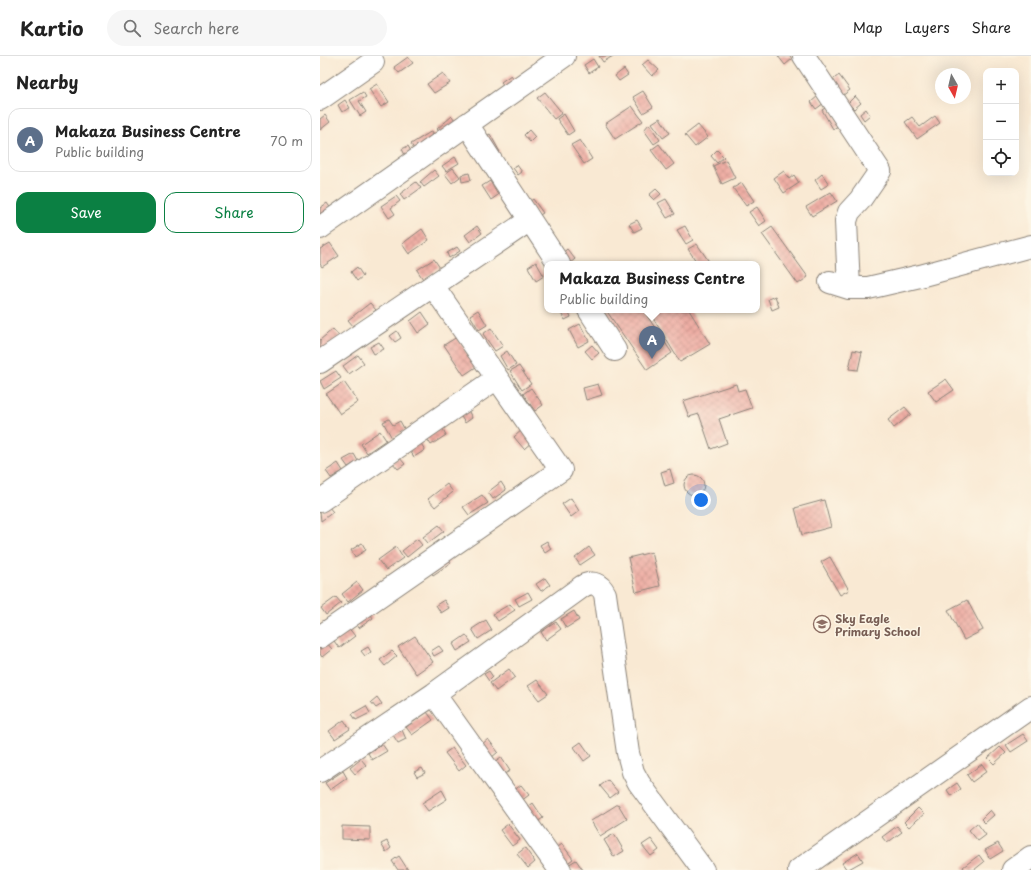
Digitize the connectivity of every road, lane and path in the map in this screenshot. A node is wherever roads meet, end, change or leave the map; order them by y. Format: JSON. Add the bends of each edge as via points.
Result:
{"nodes":[{"id":1,"x":564,"y":56,"type":"edge"},
{"id":2,"x":804,"y":56,"type":"edge"},
{"id":3,"x":373,"y":62,"type":"dead end"},
{"id":4,"x":320,"y":99,"type":"edge"},
{"id":5,"x":467,"y":124,"type":"junction"},
{"id":6,"x":530,"y":220,"type":"junction"},
{"id":7,"x":320,"y":228,"type":"edge"},
{"id":8,"x":1028,"y":253,"type":"edge"},
{"id":9,"x":557,"y":261,"type":"edge"},
{"id":10,"x":433,"y":286,"type":"junction"},
{"id":11,"x":591,"y":313,"type":"edge"},
{"id":12,"x":615,"y":350,"type":"dead end"},
{"id":13,"x":320,"y":362,"type":"edge"},
{"id":14,"x":497,"y":378,"type":"junction"},
{"id":15,"x":320,"y":502,"type":"edge"},
{"id":16,"x":320,"y":637,"type":"edge"},
{"id":17,"x":434,"y":694,"type":"junction"},
{"id":18,"x":1031,"y":707,"type":"edge"},
{"id":19,"x":320,"y":771,"type":"edge"},
{"id":20,"x":1031,"y":857,"type":"edge"},
{"id":21,"x":560,"y":870,"type":"edge"},
{"id":22,"x":704,"y":870,"type":"edge"},
{"id":23,"x":799,"y":870,"type":"edge"},
{"id":24,"x":1013,"y":870,"type":"edge"}],
"edges":[{"from":1,"to":5,"type":"street"},
{"from":2,"to":8,"type":"street","via":[[880,170],[849,212],[839,285],[868,288]]},
{"from":3,"to":4,"type":"street"},
{"from":5,"to":6,"type":"street"},
{"from":5,"to":7,"type":"street"},
{"from":6,"to":9,"type":"street"},
{"from":6,"to":10,"type":"street"},
{"from":10,"to":13,"type":"street"},
{"from":10,"to":14,"type":"street"},
{"from":11,"to":12,"type":"street"},
{"from":14,"to":15,"type":"street"},
{"from":14,"to":16,"type":"street","via":[[561,470]]},
{"from":17,"to":19,"type":"street"},
{"from":17,"to":21,"type":"street"},
{"from":17,"to":22,"type":"street","via":[[583,586],[589,583],[596,584],[602,588],[604,594],[633,772]]},
{"from":18,"to":23,"type":"street"},
{"from":20,"to":24,"type":"street"}]}
